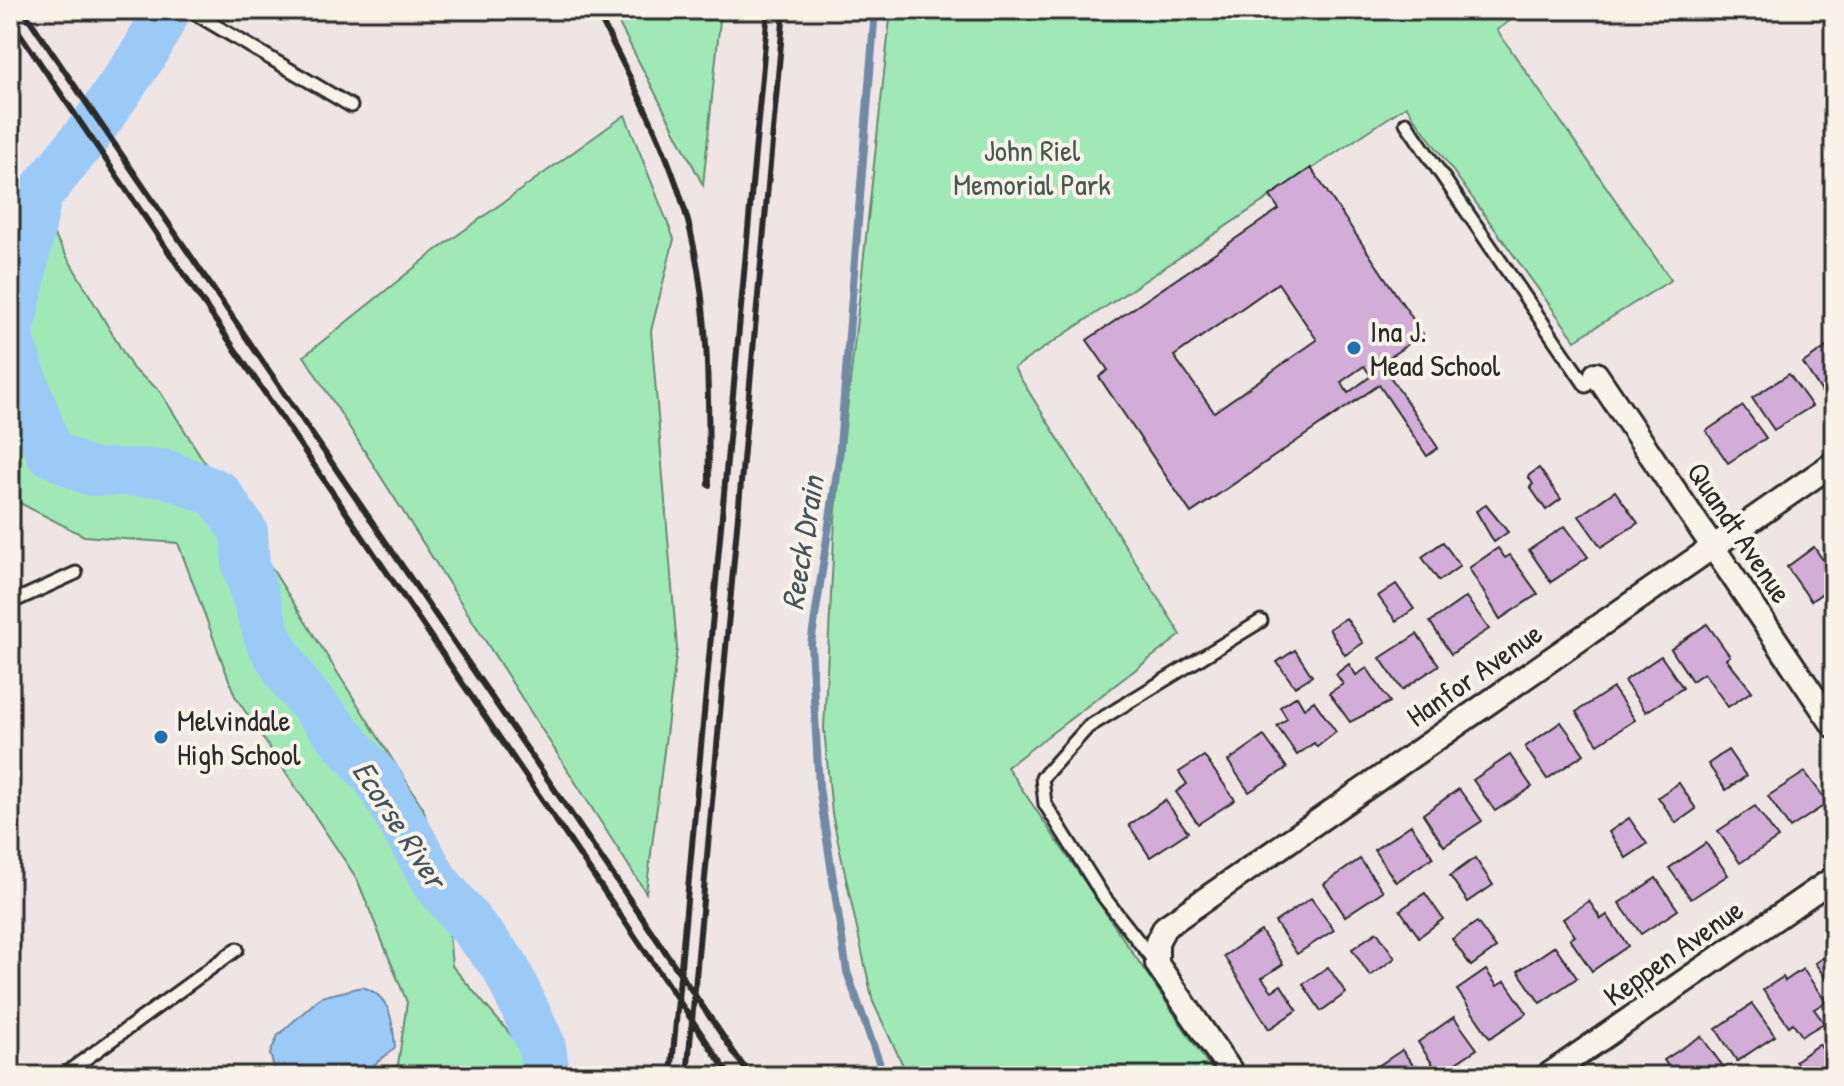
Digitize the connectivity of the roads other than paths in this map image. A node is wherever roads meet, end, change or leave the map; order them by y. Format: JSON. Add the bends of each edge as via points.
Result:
{"nodes":[{"id":1,"x":189,"y":10,"type":"edge"},
{"id":2,"x":351,"y":106,"type":"dead end"},
{"id":3,"x":1406,"y":123,"type":"dead end"},
{"id":4,"x":1591,"y":380,"type":"joint"},
{"id":5,"x":1834,"y":463,"type":"edge"},
{"id":6,"x":1712,"y":544,"type":"junction"},
{"id":7,"x":76,"y":573,"type":"dead end"},
{"id":8,"x":10,"y":603,"type":"edge"},
{"id":9,"x":1261,"y":621,"type":"dead end"},
{"id":10,"x":1834,"y":726,"type":"edge"},
{"id":11,"x":1834,"y":878,"type":"edge"},
{"id":12,"x":237,"y":949,"type":"dead end"},
{"id":13,"x":1157,"y":953,"type":"junction"},
{"id":14,"x":62,"y":1076,"type":"edge"},
{"id":15,"x":1234,"y":1076,"type":"edge"},
{"id":16,"x":1547,"y":1076,"type":"edge"}],
"edges":[{"from":1,"to":2,"type":"lane"},
{"from":3,"to":4,"type":"lane"},
{"from":4,"to":6,"type":"street","name":"Quandt Avenue"},
{"from":5,"to":6,"type":"street","name":"Hanfor Avenue"},
{"from":6,"to":10,"type":"street","name":"Quandt Avenue"},
{"from":6,"to":13,"type":"street","name":"Hanfor Avenue","via":[[1165,927]]},
{"from":7,"to":8,"type":"lane"},
{"from":9,"to":13,"type":"lane","via":[[1088,727],[1042,778],[1045,804],[1103,896]]},
{"from":11,"to":16,"type":"street","name":"Keppen Avenue"},
{"from":12,"to":14,"type":"lane"},
{"from":13,"to":15,"type":"street"}]}
